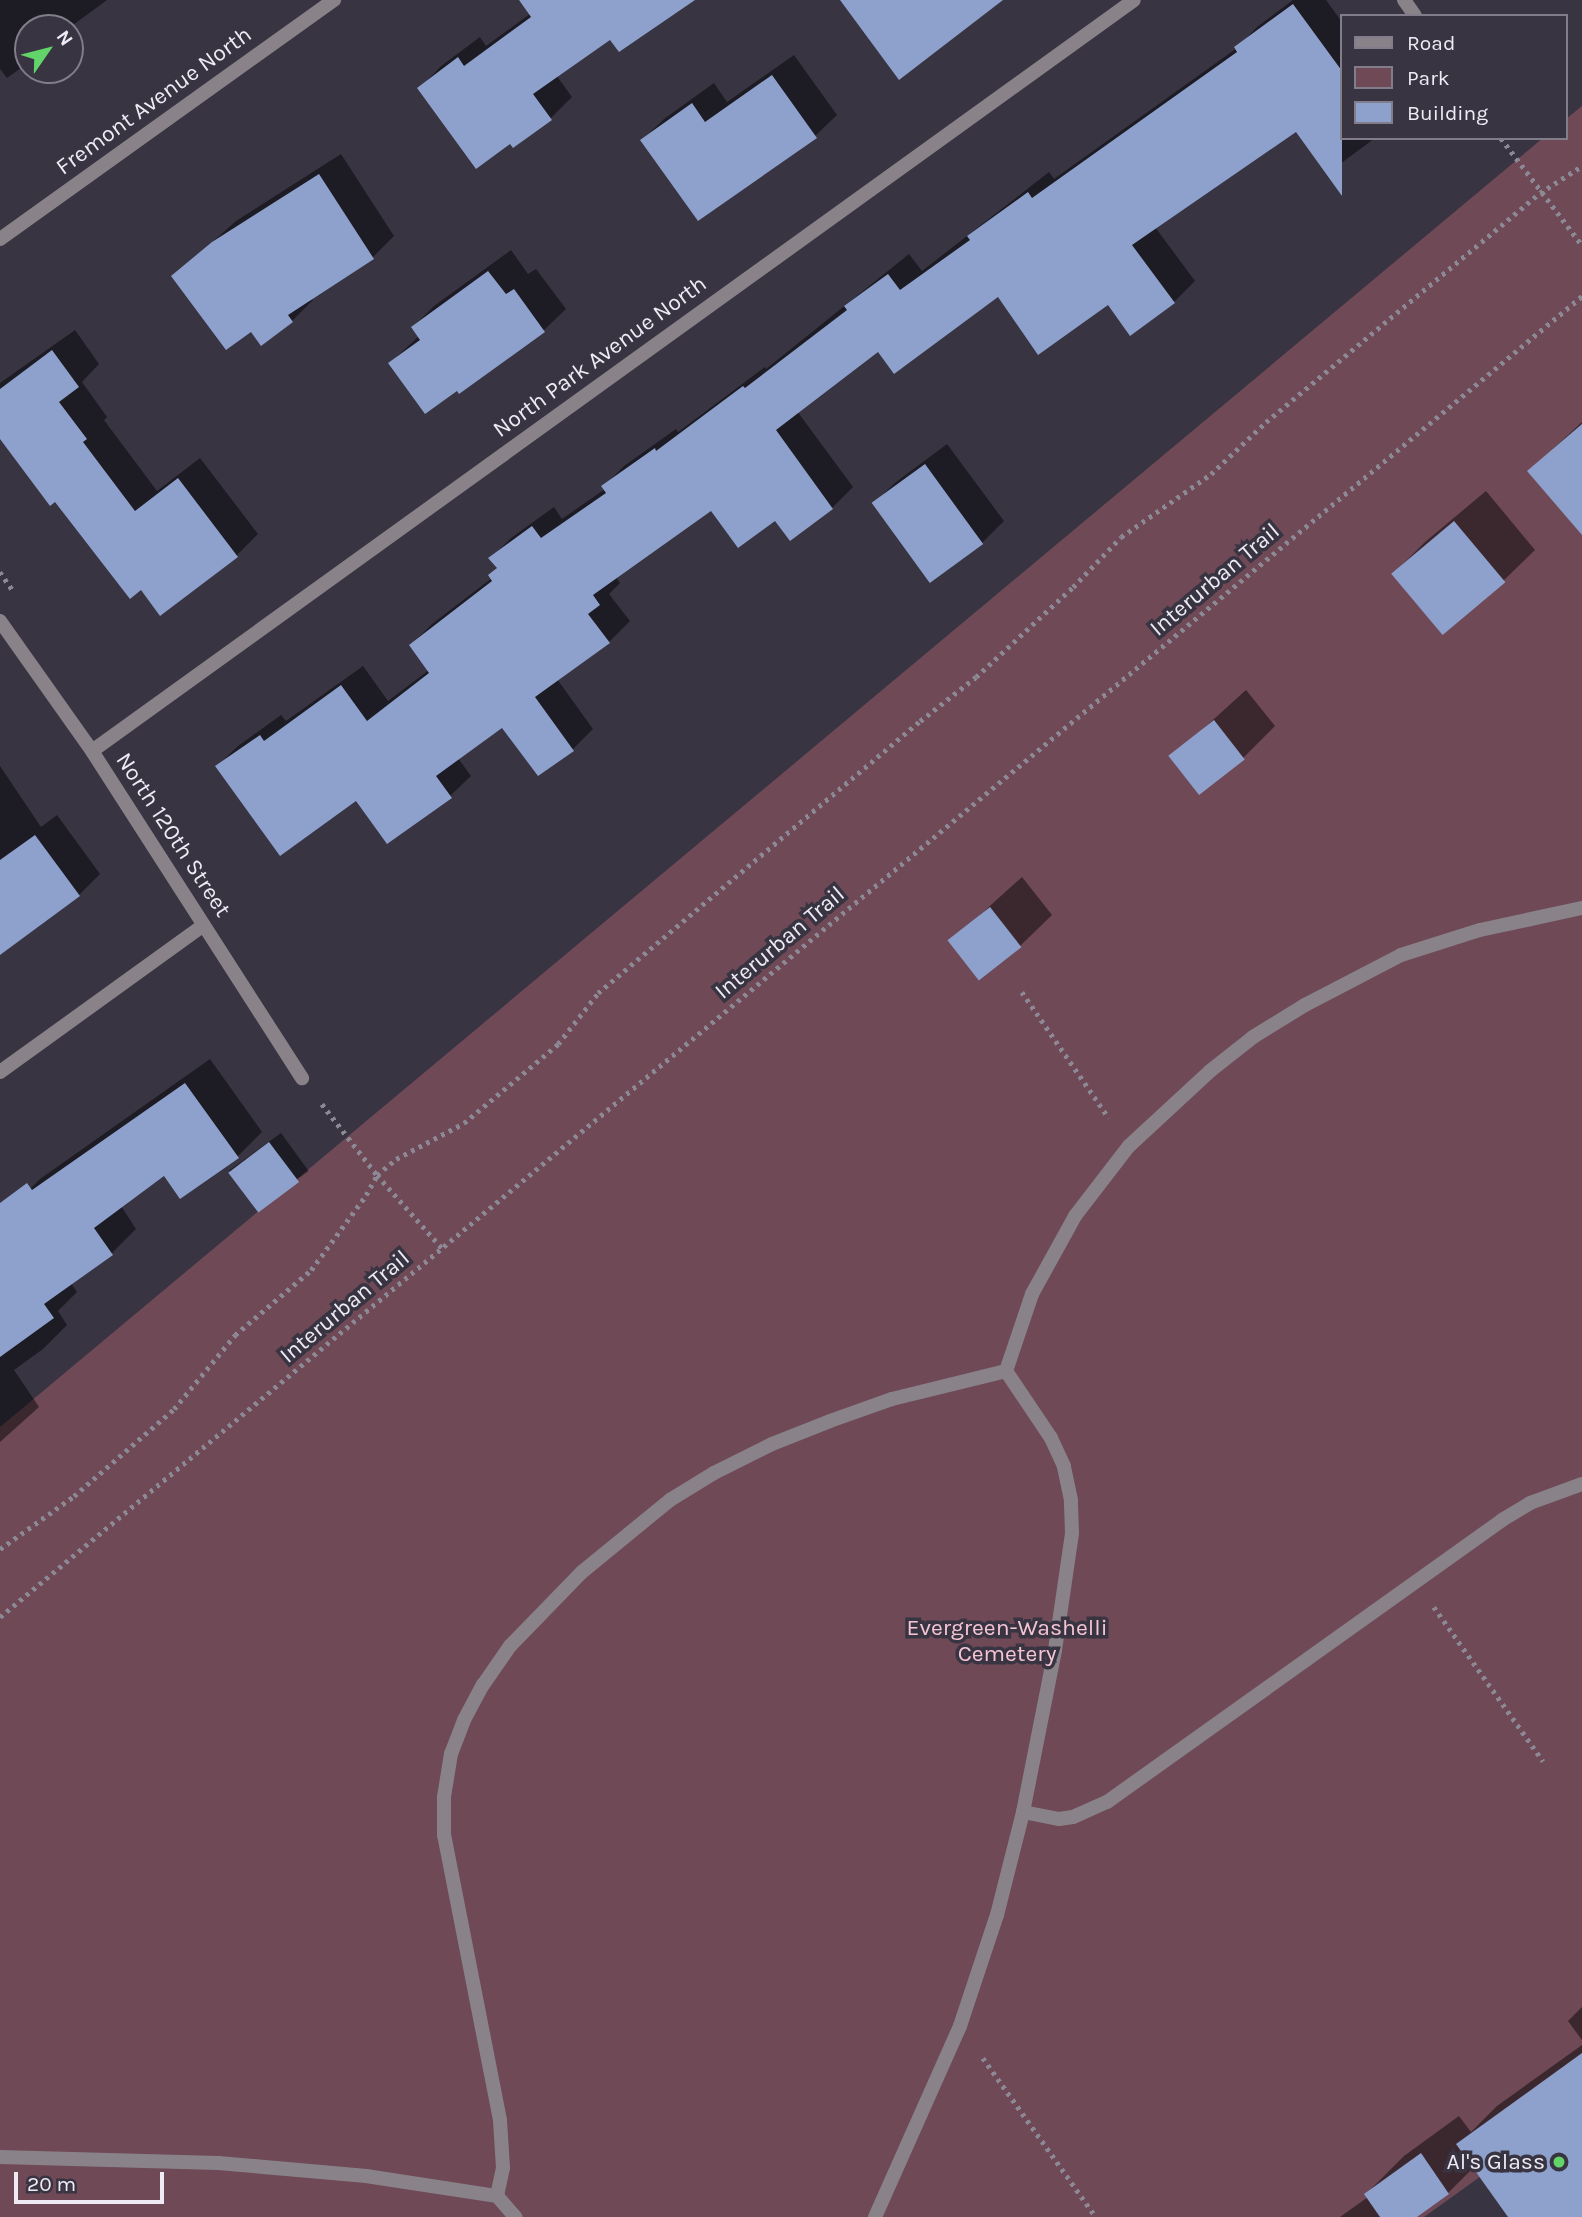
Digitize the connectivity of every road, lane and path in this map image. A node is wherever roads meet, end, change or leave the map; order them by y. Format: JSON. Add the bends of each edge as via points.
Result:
{"nodes":[{"id":1,"x":334,"y":0,"type":"edge"},
{"id":2,"x":1134,"y":0,"type":"edge"},
{"id":3,"x":1502,"y":140,"type":"edge"},
{"id":4,"x":1582,"y":166,"type":"edge"},
{"id":5,"x":1541,"y":193,"type":"junction"},
{"id":6,"x":0,"y":239,"type":"edge"},
{"id":7,"x":1582,"y":245,"type":"edge"},
{"id":8,"x":1582,"y":296,"type":"edge"},
{"id":9,"x":0,"y":621,"type":"edge"},
{"id":10,"x":92,"y":751,"type":"junction"},
{"id":11,"x":1582,"y":908,"type":"edge"},
{"id":12,"x":204,"y":925,"type":"junction"},
{"id":13,"x":1022,"y":992,"type":"dead end"},
{"id":14,"x":0,"y":1072,"type":"edge"},
{"id":15,"x":302,"y":1078,"type":"joint"},
{"id":16,"x":1129,"y":1146,"type":"junction"},
{"id":17,"x":377,"y":1175,"type":"junction"},
{"id":18,"x":442,"y":1248,"type":"junction"},
{"id":19,"x":1006,"y":1371,"type":"junction"},
{"id":20,"x":1582,"y":1484,"type":"edge"},
{"id":21,"x":0,"y":1549,"type":"edge"},
{"id":22,"x":1415,"y":1580,"type":"junction"},
{"id":23,"x":0,"y":1617,"type":"edge"},
{"id":24,"x":1543,"y":1761,"type":"dead end"},
{"id":25,"x":1023,"y":1812,"type":"junction"},
{"id":26,"x":960,"y":2026,"type":"junction"},
{"id":27,"x":0,"y":2157,"type":"edge"},
{"id":28,"x":498,"y":2196,"type":"junction"},
{"id":29,"x":515,"y":2217,"type":"edge"},
{"id":30,"x":875,"y":2217,"type":"edge"},
{"id":31,"x":1097,"y":2217,"type":"edge"}],
"edges":[{"from":1,"to":6,"type":"street","name":"Fremont Avenue North"},
{"from":2,"to":10,"type":"street","name":"North Park Avenue North"},
{"from":3,"to":5,"type":"path"},
{"from":4,"to":5,"type":"path"},
{"from":5,"to":7,"type":"path"},
{"from":5,"to":17,"type":"path","via":[[1266,422],[1211,474],[1121,537],[976,677],[598,993],[558,1044],[464,1123],[396,1159]]},
{"from":8,"to":18,"type":"path","name":"Interurban Trail"},
{"from":9,"to":10,"type":"street","name":"North 120th Street"},
{"from":10,"to":12,"type":"street","name":"North 120th Street"},
{"from":11,"to":16,"type":"street","via":[[1442,941],[1357,975],[1253,1037],[1168,1107]]},
{"from":12,"to":14,"type":"street"},
{"from":12,"to":15,"type":"street","name":"North 120th Street"},
{"from":13,"to":16,"type":"path"},
{"from":15,"to":17,"type":"path"},
{"from":16,"to":19,"type":"street","via":[[1088,1197],[1051,1256],[1032,1294]]},
{"from":17,"to":18,"type":"path"},
{"from":17,"to":21,"type":"path","via":[[311,1270],[235,1335],[174,1409],[74,1496]]},
{"from":18,"to":23,"type":"path","name":"Interurban Trail"},
{"from":19,"to":25,"type":"street","via":[[1051,1437],[1064,1466],[1071,1500],[1072,1533],[1060,1623]]},
{"from":19,"to":28,"type":"street","via":[[927,1389],[842,1416],[714,1473],[670,1500],[582,1572],[509,1646],[483,1685],[451,1754],[444,1835],[500,2120],[503,2168]]},
{"from":20,"to":22,"type":"street","via":[[1530,1503]]},
{"from":22,"to":24,"type":"path"},
{"from":22,"to":25,"type":"street","via":[[1107,1802],[1081,1815],[1059,1819]]},
{"from":25,"to":26,"type":"street","via":[[997,1915]]},
{"from":26,"to":30,"type":"street"},
{"from":26,"to":31,"type":"path"},
{"from":27,"to":28,"type":"street","via":[[218,2163],[366,2176]]},
{"from":28,"to":29,"type":"street"}]}
